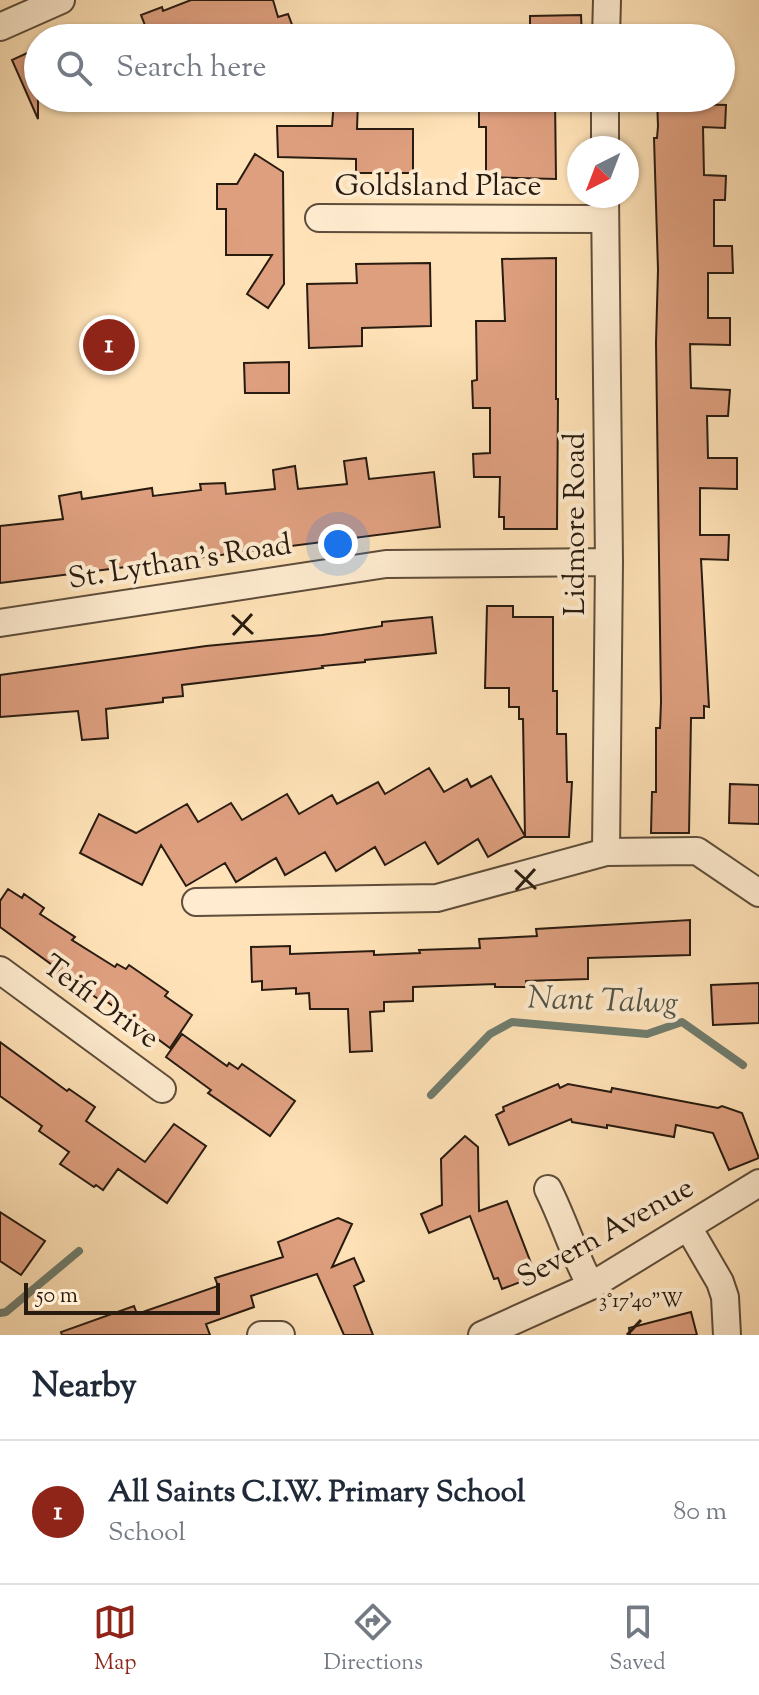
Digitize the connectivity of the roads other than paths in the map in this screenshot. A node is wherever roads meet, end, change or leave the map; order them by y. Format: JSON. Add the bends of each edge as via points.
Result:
{"nodes":[{"id":1,"x":61,"y":0,"type":"edge"},
{"id":2,"x":607,"y":0,"type":"edge"},
{"id":3,"x":606,"y":24,"type":"edge"},
{"id":4,"x":0,"y":27,"type":"edge"},
{"id":5,"x":605,"y":112,"type":"edge"},
{"id":6,"x":605,"y":136,"type":"edge"},
{"id":7,"x":605,"y":208,"type":"edge"},
{"id":8,"x":319,"y":218,"type":"dead end"},
{"id":9,"x":609,"y":562,"type":"junction"},
{"id":10,"x":0,"y":623,"type":"edge"},
{"id":11,"x":606,"y":852,"type":"junction"},
{"id":12,"x":759,"y":893,"type":"edge"},
{"id":13,"x":196,"y":902,"type":"dead end"},
{"id":14,"x":0,"y":970,"type":"edge"},
{"id":15,"x":162,"y":1089,"type":"dead end"},
{"id":16,"x":759,"y":1183,"type":"edge"},
{"id":17,"x":548,"y":1189,"type":"dead end"},
{"id":18,"x":688,"y":1227,"type":"junction"},
{"id":19,"x":591,"y":1286,"type":"junction"},
{"id":20,"x":261,"y":1335,"type":"edge"},
{"id":21,"x":281,"y":1335,"type":"edge"},
{"id":22,"x":482,"y":1335,"type":"edge"},
{"id":23,"x":727,"y":1335,"type":"edge"}],
"edges":[{"from":1,"to":4,"type":"street"},
{"from":2,"to":3,"type":"street"},
{"from":5,"to":6,"type":"street"},
{"from":7,"to":8,"type":"street","name":"Goldsland Place"},
{"from":7,"to":9,"type":"street","name":"Lidmore Road"},
{"from":9,"to":10,"type":"street","name":"St. Lythan's Road","via":[[386,564]]},
{"from":9,"to":11,"type":"street","name":"Lidmore Road"},
{"from":11,"to":12,"type":"street","via":[[697,851]]},
{"from":11,"to":13,"type":"street","via":[[437,898]]},
{"from":14,"to":15,"type":"street","name":"Teifi Drive"},
{"from":16,"to":18,"type":"street","name":"Severn Avenue"},
{"from":17,"to":19,"type":"street"},
{"from":18,"to":19,"type":"street","name":"Severn Avenue"},
{"from":18,"to":23,"type":"street","via":[[720,1282]]},
{"from":19,"to":22,"type":"street","name":"Severn Avenue"},
{"from":20,"to":21,"type":"street"}]}
